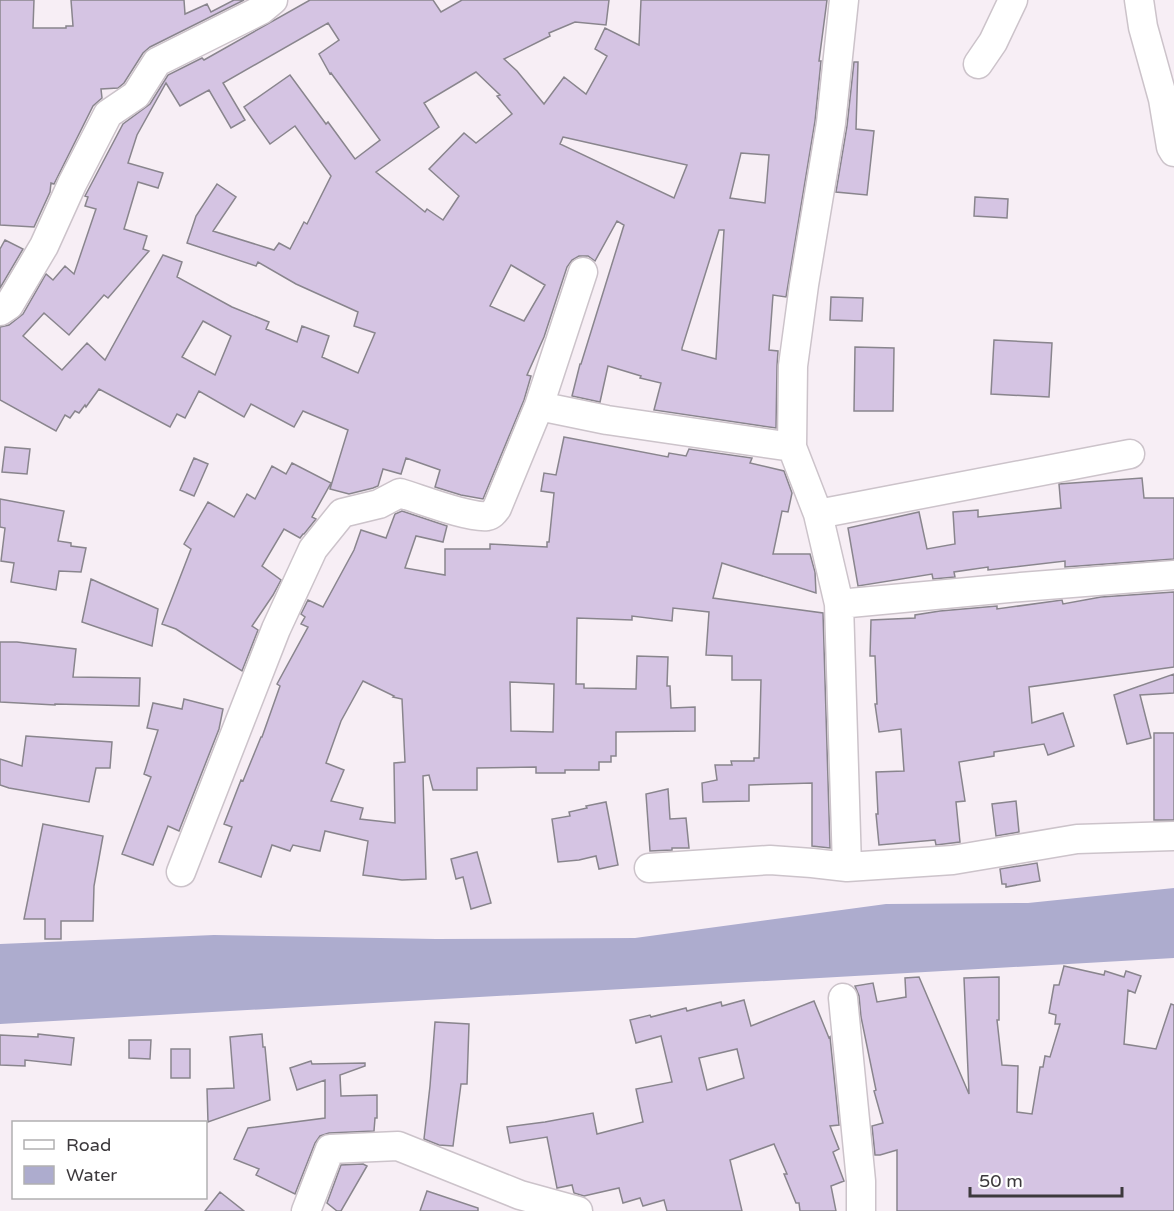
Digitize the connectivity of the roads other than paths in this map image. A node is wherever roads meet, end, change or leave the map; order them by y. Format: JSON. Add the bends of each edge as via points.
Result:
{"nodes":[{"id":1,"x":273,"y":0,"type":"edge"},
{"id":2,"x":844,"y":0,"type":"edge"},
{"id":3,"x":1013,"y":0,"type":"edge"},
{"id":4,"x":1139,"y":0,"type":"edge"},
{"id":5,"x":978,"y":64,"type":"dead end"},
{"id":6,"x":1174,"y":152,"type":"edge"},
{"id":7,"x":583,"y":272,"type":"dead end"},
{"id":8,"x":0,"y":310,"type":"edge"},
{"id":9,"x":539,"y":406,"type":"junction"},
{"id":10,"x":792,"y":447,"type":"junction"},
{"id":11,"x":1130,"y":454,"type":"dead end"},
{"id":12,"x":818,"y":514,"type":"junction"},
{"id":13,"x":1174,"y":575,"type":"edge"},
{"id":14,"x":839,"y":603,"type":"junction"},
{"id":15,"x":1174,"y":836,"type":"edge"},
{"id":16,"x":847,"y":867,"type":"junction"},
{"id":17,"x":650,"y":868,"type":"dead end"},
{"id":18,"x":181,"y":872,"type":"dead end"},
{"id":19,"x":843,"y":998,"type":"dead end"},
{"id":20,"x":306,"y":1211,"type":"edge"},
{"id":21,"x":578,"y":1211,"type":"edge"},
{"id":22,"x":861,"y":1211,"type":"edge"}],
"edges":[{"from":1,"to":8,"type":"street","via":[[261,10],[157,62],[135,95],[108,114],[44,246],[9,305]]},
{"from":2,"to":10,"type":"street","via":[[831,123],[793,366]]},
{"from":3,"to":5,"type":"street"},
{"from":4,"to":6,"type":"street"},
{"from":7,"to":9,"type":"street"},
{"from":9,"to":10,"type":"street"},
{"from":9,"to":18,"type":"street","via":[[492,514],[468,514],[400,493],[379,504],[342,513],[313,549],[276,629]]},
{"from":10,"to":12,"type":"street"},
{"from":11,"to":12,"type":"street"},
{"from":12,"to":14,"type":"street"},
{"from":13,"to":14,"type":"street"},
{"from":14,"to":16,"type":"street"},
{"from":15,"to":16,"type":"street","via":[[1077,839],[953,860]]},
{"from":16,"to":17,"type":"street","via":[[770,860]]},
{"from":19,"to":22,"type":"street"},
{"from":20,"to":21,"type":"street","via":[[330,1149],[398,1146],[520,1195]]}]}
